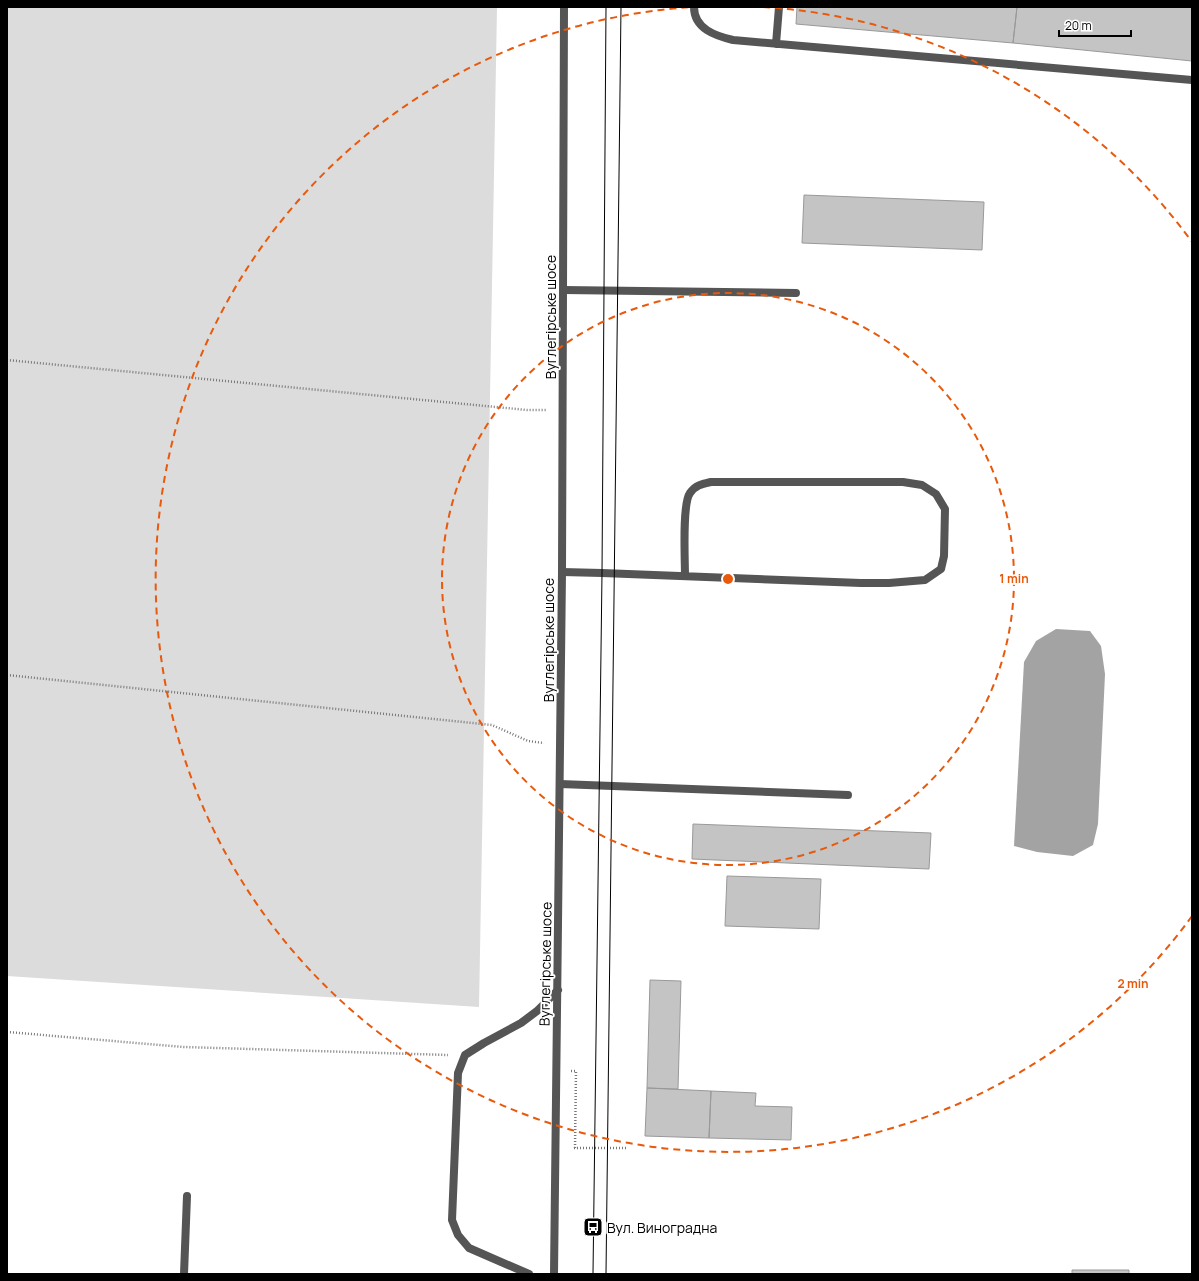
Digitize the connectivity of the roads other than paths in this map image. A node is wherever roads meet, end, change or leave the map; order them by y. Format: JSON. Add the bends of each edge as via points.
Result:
{"nodes":[{"id":1,"x":564,"y":7,"type":"edge"},
{"id":2,"x":694,"y":7,"type":"edge"},
{"id":3,"x":779,"y":7,"type":"edge"},
{"id":4,"x":776,"y":44,"type":"junction"},
{"id":5,"x":1192,"y":80,"type":"edge"},
{"id":6,"x":563,"y":290,"type":"junction"},
{"id":7,"x":796,"y":293,"type":"dead end"},
{"id":8,"x":562,"y":572,"type":"junction"},
{"id":9,"x":685,"y":576,"type":"junction"},
{"id":10,"x":560,"y":784,"type":"junction"},
{"id":11,"x":848,"y":795,"type":"dead end"},
{"id":12,"x":558,"y":990,"type":"junction"},
{"id":13,"x":187,"y":1196,"type":"dead end"},
{"id":14,"x":184,"y":1274,"type":"edge"},
{"id":15,"x":529,"y":1274,"type":"edge"},
{"id":16,"x":554,"y":1274,"type":"edge"}],
"edges":[{"from":1,"to":6,"type":"street","name":"Вуглегірське шосе"},
{"from":2,"to":4,"type":"street","via":[[701,26],[714,35],[733,40]]},
{"from":3,"to":4,"type":"street"},
{"from":4,"to":5,"type":"street"},
{"from":6,"to":7,"type":"street"},
{"from":6,"to":8,"type":"street","name":"Вуглегірське шосе"},
{"from":8,"to":9,"type":"street"},
{"from":8,"to":10,"type":"street","name":"Вуглегірське шосе"},
{"from":9,"to":9,"type":"street","via":[[686,506],[689,494],[698,484],[903,482],[922,485],[936,494],[945,509],[944,556],[941,569],[925,580],[861,583]]},
{"from":10,"to":11,"type":"street"},
{"from":10,"to":12,"type":"street","name":"Вуглегірське шосе"},
{"from":12,"to":15,"type":"street","via":[[537,1012],[465,1056],[458,1073],[452,1220],[458,1235],[469,1248]]},
{"from":12,"to":16,"type":"street","name":"Вуглегірське шосе"},
{"from":13,"to":14,"type":"street"}]}
